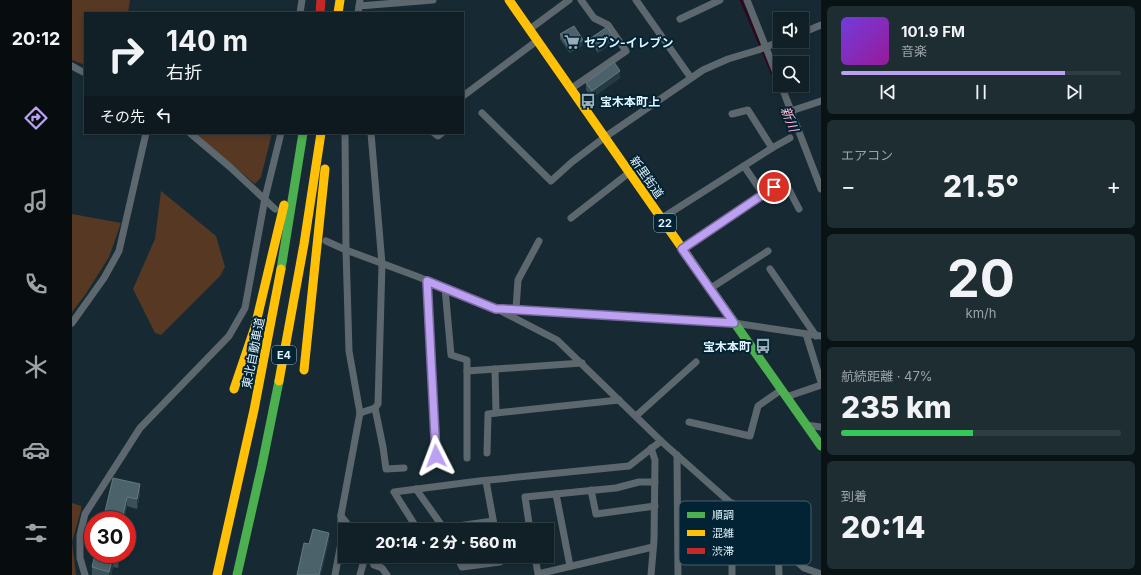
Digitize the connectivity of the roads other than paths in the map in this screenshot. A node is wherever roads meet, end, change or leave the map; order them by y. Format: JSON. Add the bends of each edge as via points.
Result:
{"nodes":[{"id":1,"x":302,"y":0,"type":"edge"},
{"id":2,"x":322,"y":0,"type":"edge"},
{"id":3,"x":340,"y":0,"type":"edge"},
{"id":4,"x":433,"y":0,"type":"edge"},
{"id":5,"x":509,"y":0,"type":"edge"},
{"id":6,"x":569,"y":0,"type":"edge"},
{"id":7,"x":580,"y":0,"type":"edge"},
{"id":8,"x":636,"y":0,"type":"edge"},
{"id":9,"x":720,"y":0,"type":"edge"},
{"id":10,"x":747,"y":0,"type":"edge"},
{"id":11,"x":359,"y":6,"type":"edge"},
{"id":12,"x":300,"y":12,"type":"edge"},
{"id":13,"x":320,"y":12,"type":"edge"},
{"id":14,"x":338,"y":12,"type":"edge"},
{"id":15,"x":680,"y":19,"type":"dead end"},
{"id":16,"x":821,"y":25,"type":"edge"},
{"id":17,"x":809,"y":29,"type":"edge"},
{"id":18,"x":530,"y":30,"type":"junction"},
{"id":19,"x":538,"y":40,"type":"junction"},
{"id":20,"x":773,"y":44,"type":"edge"},
{"id":21,"x":766,"y":47,"type":"junction"},
{"id":22,"x":72,"y":66,"type":"edge"},
{"id":23,"x":773,"y":66,"type":"edge"},
{"id":24,"x":84,"y":72,"type":"edge"},
{"id":25,"x":692,"y":78,"type":"junction"},
{"id":26,"x":572,"y":88,"type":"junction"},
{"id":27,"x":783,"y":92,"type":"edge"},
{"id":28,"x":464,"y":95,"type":"edge"},
{"id":29,"x":821,"y":101,"type":"edge"},
{"id":30,"x":791,"y":111,"type":"junction"},
{"id":31,"x":482,"y":112,"type":"dead end"},
{"id":32,"x":732,"y":114,"type":"dead end"},
{"id":33,"x":146,"y":134,"type":"edge"},
{"id":34,"x":191,"y":134,"type":"edge"},
{"id":35,"x":281,"y":134,"type":"edge"},
{"id":36,"x":303,"y":134,"type":"edge"},
{"id":37,"x":321,"y":134,"type":"edge"},
{"id":38,"x":328,"y":134,"type":"edge"},
{"id":39,"x":345,"y":134,"type":"edge"},
{"id":40,"x":371,"y":134,"type":"edge"},
{"id":41,"x":605,"y":137,"type":"junction"},
{"id":42,"x":790,"y":138,"type":"dead end"},
{"id":43,"x":772,"y":148,"type":"junction"},
{"id":44,"x":299,"y":159,"type":"junction"},
{"id":45,"x":744,"y":166,"type":"junction"},
{"id":46,"x":630,"y":172,"type":"junction"},
{"id":47,"x":821,"y":189,"type":"edge"},
{"id":48,"x":763,"y":194,"type":"junction"},
{"id":49,"x":265,"y":198,"type":"junction"},
{"id":50,"x":275,"y":209,"type":"dead end"},
{"id":51,"x":799,"y":209,"type":"dead end"},
{"id":52,"x":571,"y":218,"type":"dead end"},
{"id":53,"x":662,"y":218,"type":"junction"},
{"id":54,"x":326,"y":241,"type":"dead end"},
{"id":55,"x":539,"y":241,"type":"dead end"},
{"id":56,"x":682,"y":249,"type":"junction"},
{"id":57,"x":346,"y":250,"type":"junction"},
{"id":58,"x":768,"y":251,"type":"dead end"},
{"id":59,"x":382,"y":264,"type":"junction"},
{"id":60,"x":770,"y":269,"type":"dead end"},
{"id":61,"x":427,"y":281,"type":"junction"},
{"id":62,"x":445,"y":288,"type":"junction"},
{"id":63,"x":711,"y":288,"type":"junction"},
{"id":64,"x":496,"y":309,"type":"junction"},
{"id":65,"x":516,"y":310,"type":"junction"},
{"id":66,"x":72,"y":323,"type":"edge"},
{"id":67,"x":734,"y":323,"type":"junction"},
{"id":68,"x":806,"y":334,"type":"junction"},
{"id":69,"x":818,"y":336,"type":"edge"},
{"id":70,"x":696,"y":362,"type":"dead end"},
{"id":71,"x":582,"y":363,"type":"junction"},
{"id":72,"x":495,"y":369,"type":"junction"},
{"id":73,"x":304,"y":370,"type":"dead end"},
{"id":74,"x":467,"y":371,"type":"junction"},
{"id":75,"x":821,"y":382,"type":"edge"},
{"id":76,"x":821,"y":386,"type":"edge"},
{"id":77,"x":234,"y":389,"type":"dead end"},
{"id":78,"x":783,"y":393,"type":"junction"},
{"id":79,"x":619,"y":400,"type":"junction"},
{"id":80,"x":375,"y":408,"type":"junction"},
{"id":81,"x":360,"y":413,"type":"junction"},
{"id":82,"x":496,"y":413,"type":"junction"},
{"id":83,"x":636,"y":416,"type":"junction"},
{"id":84,"x":689,"y":422,"type":"dead end"},
{"id":85,"x":806,"y":425,"type":"junction"},
{"id":86,"x":821,"y":427,"type":"edge"},
{"id":87,"x":661,"y":441,"type":"junction"},
{"id":88,"x":821,"y":446,"type":"edge"},
{"id":89,"x":651,"y":448,"type":"junction"},
{"id":90,"x":487,"y":454,"type":"dead end"},
{"id":91,"x":677,"y":455,"type":"junction"},
{"id":92,"x":436,"y":456,"type":"dead end"},
{"id":93,"x":467,"y":458,"type":"dead end"},
{"id":94,"x":404,"y":468,"type":"dead end"},
{"id":95,"x":486,"y":481,"type":"junction"},
{"id":96,"x":655,"y":482,"type":"junction"},
{"id":97,"x":416,"y":489,"type":"junction"},
{"id":98,"x":591,"y":490,"type":"junction"},
{"id":99,"x":556,"y":494,"type":"junction"},
{"id":100,"x":730,"y":501,"type":"edge"},
{"id":101,"x":655,"y":506,"type":"junction"},
{"id":102,"x":341,"y":515,"type":"junction"},
{"id":103,"x":493,"y":521,"type":"joint"},
{"id":104,"x":347,"y":523,"type":"edge"},
{"id":105,"x":414,"y":523,"type":"edge"},
{"id":106,"x":440,"y":523,"type":"edge"},
{"id":107,"x":481,"y":523,"type":"edge"},
{"id":108,"x":529,"y":523,"type":"edge"},
{"id":109,"x":653,"y":547,"type":"junction"},
{"id":110,"x":362,"y":563,"type":"edge"},
{"id":111,"x":373,"y":563,"type":"edge"},
{"id":112,"x":460,"y":563,"type":"edge"},
{"id":113,"x":492,"y":563,"type":"edge"},
{"id":114,"x":536,"y":563,"type":"edge"},
{"id":115,"x":801,"y":565,"type":"edge"},
{"id":116,"x":570,"y":566,"type":"junction"},
{"id":117,"x":821,"y":574,"type":"edge"},
{"id":118,"x":85,"y":575,"type":"edge"},
{"id":119,"x":218,"y":575,"type":"edge"},
{"id":120,"x":236,"y":575,"type":"edge"},
{"id":121,"x":335,"y":575,"type":"edge"},
{"id":122,"x":360,"y":575,"type":"edge"},
{"id":123,"x":387,"y":575,"type":"edge"},
{"id":124,"x":649,"y":575,"type":"edge"},
{"id":125,"x":678,"y":575,"type":"edge"}],
"edges":[{"from":1,"to":12,"type":"street"},
{"from":2,"to":13,"type":"main road"},
{"from":3,"to":14,"type":"main road"},
{"from":4,"to":11,"type":"street"},
{"from":5,"to":18,"type":"main road","name":"新里街道","number":"22"},
{"from":6,"to":18,"type":"street"},
{"from":7,"to":26,"type":"street","via":[[594,18],[608,24],[626,51]]},
{"from":8,"to":25,"type":"street"},
{"from":9,"to":15,"type":"street"},
{"from":10,"to":21,"type":"street"},
{"from":16,"to":17,"type":"street"},
{"from":18,"to":19,"type":"main road","name":"新里街道","number":"22"},
{"from":19,"to":26,"type":"main road","name":"新里街道","number":"22"},
{"from":19,"to":28,"type":"street"},
{"from":20,"to":21,"type":"street"},
{"from":21,"to":23,"type":"street"},
{"from":21,"to":25,"type":"street","via":[[728,59]]},
{"from":22,"to":24,"type":"street"},
{"from":25,"to":41,"type":"street"},
{"from":26,"to":41,"type":"main road","name":"新里街道","number":"22"},
{"from":27,"to":30,"type":"street"},
{"from":29,"to":30,"type":"street"},
{"from":30,"to":47,"type":"street"},
{"from":31,"to":41,"type":"street","via":[[551,181]]},
{"from":32,"to":43,"type":"street","via":[[748,110]]},
{"from":33,"to":66,"type":"street","via":[[119,251],[104,278]]},
{"from":34,"to":49,"type":"street"},
{"from":35,"to":49,"type":"street"},
{"from":36,"to":44,"type":"main road","name":"東北自動車道","number":"E4"},
{"from":37,"to":120,"type":"main road","number":"E4","via":[[291,321],[268,437]]},
{"from":38,"to":73,"type":"main road"},
{"from":39,"to":57,"type":"street"},
{"from":40,"to":59,"type":"street"},
{"from":41,"to":46,"type":"main road","name":"新里街道","number":"22"},
{"from":42,"to":43,"type":"street"},
{"from":43,"to":45,"type":"street"},
{"from":44,"to":77,"type":"main road","via":[[282,210],[257,319]]},
{"from":44,"to":119,"type":"main road","name":"東北自動車道","number":"E4","via":[[270,332]]},
{"from":45,"to":48,"type":"street"},
{"from":45,"to":53,"type":"street"},
{"from":46,"to":52,"type":"street"},
{"from":46,"to":53,"type":"main road","name":"新里街道","number":"22"},
{"from":48,"to":51,"type":"street","via":[[784,180]]},
{"from":48,"to":56,"type":"street"},
{"from":49,"to":50,"type":"street"},
{"from":49,"to":118,"type":"street","via":[[245,308],[228,336],[140,428],[85,514],[80,535],[80,558]]},
{"from":53,"to":56,"type":"main road","name":"新里街道","number":"22"},
{"from":54,"to":57,"type":"street"},
{"from":55,"to":65,"type":"street","via":[[518,280]]},
{"from":56,"to":63,"type":"main road","name":"新里街道","number":"22"},
{"from":57,"to":59,"type":"street"},
{"from":57,"to":81,"type":"street","via":[[349,351]]},
{"from":58,"to":63,"type":"street"},
{"from":59,"to":61,"type":"street"},
{"from":59,"to":80,"type":"street","via":[[378,404]]},
{"from":60,"to":69,"type":"street"},
{"from":61,"to":62,"type":"street"},
{"from":61,"to":92,"type":"street"},
{"from":62,"to":64,"type":"street"},
{"from":62,"to":74,"type":"street","via":[[451,355],[467,360]]},
{"from":63,"to":67,"type":"main road","name":"新里街道","number":"22"},
{"from":64,"to":65,"type":"street"},
{"from":64,"to":71,"type":"street","via":[[557,340]]},
{"from":65,"to":67,"type":"street"},
{"from":67,"to":68,"type":"street"},
{"from":67,"to":78,"type":"main road","name":"新里街道","number":"22"},
{"from":68,"to":69,"type":"street"},
{"from":68,"to":75,"type":"street"},
{"from":70,"to":83,"type":"street"},
{"from":71,"to":72,"type":"street"},
{"from":71,"to":79,"type":"street"},
{"from":72,"to":74,"type":"street"},
{"from":72,"to":82,"type":"street"},
{"from":74,"to":93,"type":"street"},
{"from":76,"to":78,"type":"street"},
{"from":78,"to":84,"type":"street","via":[[758,406],[750,436]]},
{"from":78,"to":85,"type":"main road","name":"新里街道","number":"22"},
{"from":79,"to":82,"type":"street"},
{"from":79,"to":83,"type":"street"},
{"from":80,"to":81,"type":"street"},
{"from":80,"to":94,"type":"street","via":[[386,469]]},
{"from":81,"to":102,"type":"street"},
{"from":82,"to":90,"type":"street","via":[[488,414]]},
{"from":83,"to":87,"type":"street"},
{"from":85,"to":86,"type":"street"},
{"from":85,"to":88,"type":"main road","name":"新里街道","number":"22"},
{"from":87,"to":89,"type":"street"},
{"from":87,"to":91,"type":"street"},
{"from":89,"to":95,"type":"street","via":[[629,466]]},
{"from":89,"to":96,"type":"street","via":[[655,460]]},
{"from":91,"to":100,"type":"street"},
{"from":91,"to":125,"type":"street"},
{"from":95,"to":97,"type":"street"},
{"from":95,"to":103,"type":"street"},
{"from":96,"to":98,"type":"street"},
{"from":96,"to":101,"type":"street"},
{"from":97,"to":105,"type":"street","via":[[394,492]]},
{"from":97,"to":106,"type":"street"},
{"from":98,"to":99,"type":"street"},
{"from":98,"to":101,"type":"street","via":[[596,514]]},
{"from":99,"to":108,"type":"street","via":[[525,497]]},
{"from":99,"to":116,"type":"street"},
{"from":101,"to":109,"type":"street"},
{"from":102,"to":104,"type":"street"},
{"from":102,"to":121,"type":"street","via":[[341,543]]},
{"from":103,"to":107,"type":"street"},
{"from":109,"to":116,"type":"street"},
{"from":109,"to":124,"type":"street"},
{"from":110,"to":122,"type":"street"},
{"from":111,"to":123,"type":"street","via":[[382,568]]},
{"from":112,"to":113,"type":"street","via":[[462,567]]},
{"from":114,"to":116,"type":"street","via":[[538,574]]},
{"from":115,"to":117,"type":"street"}]}
